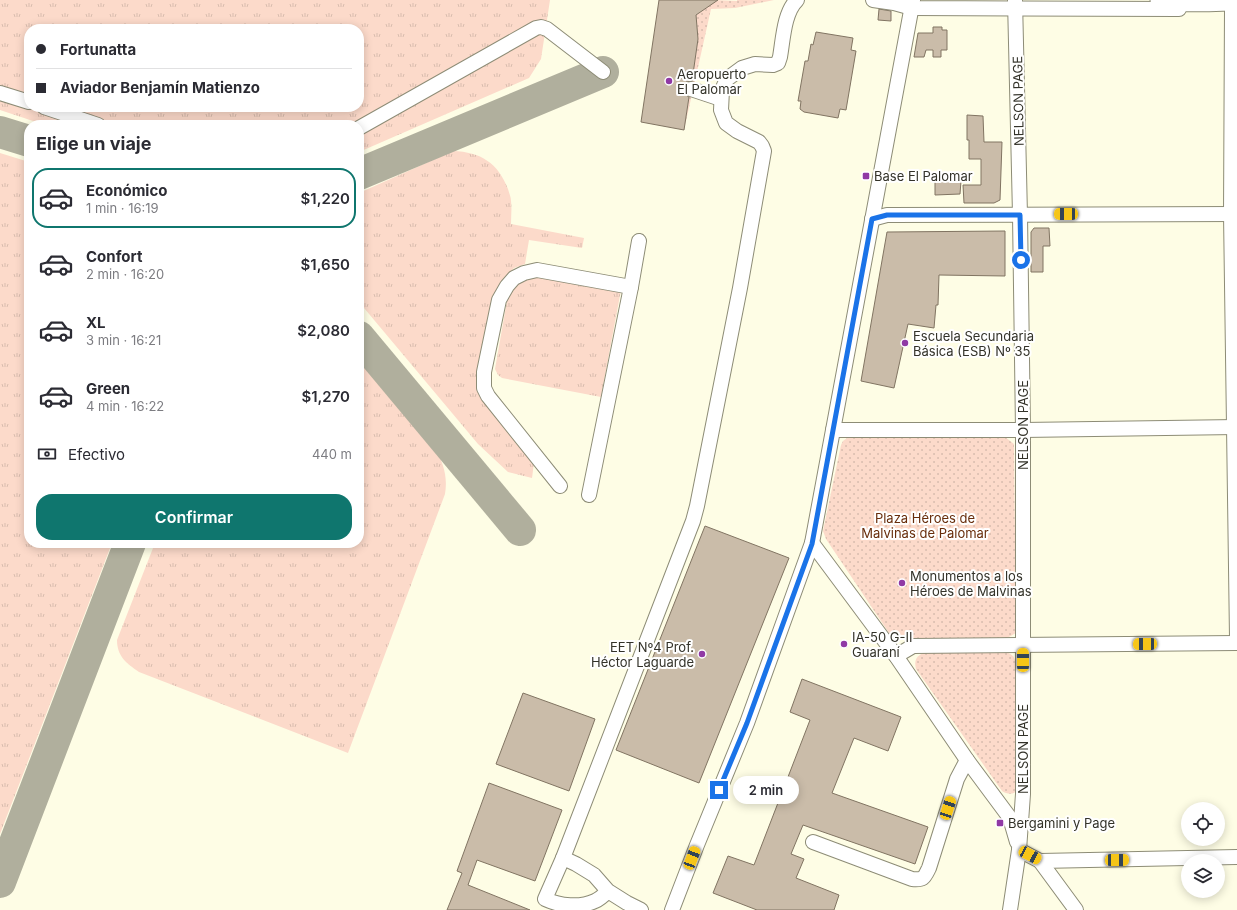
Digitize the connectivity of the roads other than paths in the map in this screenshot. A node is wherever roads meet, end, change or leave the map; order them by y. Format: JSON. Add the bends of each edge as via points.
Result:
{"nodes":[{"id":1,"x":797,"y":0,"type":"edge"},
{"id":2,"x":873,"y":0,"type":"edge"},
{"id":3,"x":1159,"y":0,"type":"edge"},
{"id":4,"x":912,"y":4,"type":"edge"},
{"id":5,"x":1015,"y":4,"type":"edge"},
{"id":6,"x":1235,"y":6,"type":"edge"},
{"id":7,"x":602,"y":72,"type":"dead end"},
{"id":8,"x":691,"y":89,"type":"dead end"},
{"id":9,"x":0,"y":93,"type":"edge"},
{"id":10,"x":721,"y":99,"type":"junction"},
{"id":11,"x":24,"y":100,"type":"edge"},
{"id":12,"x":59,"y":112,"type":"edge"},
{"id":13,"x":83,"y":120,"type":"edge"},
{"id":14,"x":364,"y":125,"type":"edge"},
{"id":15,"x":1234,"y":214,"type":"edge"},
{"id":16,"x":1020,"y":215,"type":"junction"},
{"id":17,"x":872,"y":219,"type":"junction"},
{"id":18,"x":639,"y":242,"type":"dead end"},
{"id":19,"x":631,"y":288,"type":"junction"},
{"id":20,"x":1236,"y":427,"type":"edge"},
{"id":21,"x":833,"y":430,"type":"junction"},
{"id":22,"x":1023,"y":430,"type":"junction"},
{"id":23,"x":560,"y":486,"type":"dead end"},
{"id":24,"x":589,"y":495,"type":"dead end"},
{"id":25,"x":812,"y":544,"type":"junction"},
{"id":26,"x":1237,"y":638,"type":"edge"},
{"id":27,"x":1237,"y":643,"type":"edge"},
{"id":28,"x":1023,"y":645,"type":"junction"},
{"id":29,"x":896,"y":656,"type":"junction"},
{"id":30,"x":967,"y":760,"type":"junction"},
{"id":31,"x":813,"y":842,"type":"dead end"},
{"id":32,"x":1020,"y":850,"type":"junction"},
{"id":33,"x":563,"y":858,"type":"junction"},
{"id":34,"x":1237,"y":858,"type":"edge"},
{"id":35,"x":1040,"y":861,"type":"junction"},
{"id":36,"x":608,"y":892,"type":"junction"},
{"id":37,"x":543,"y":905,"type":"edge"},
{"id":38,"x":641,"y":910,"type":"edge"},
{"id":39,"x":672,"y":910,"type":"edge"},
{"id":40,"x":1010,"y":910,"type":"edge"},
{"id":41,"x":1076,"y":910,"type":"edge"}],
"edges":[{"from":1,"to":10,"type":"street","via":[[788,15],[778,63],[755,64],[742,68],[727,79]]},
{"from":2,"to":4,"type":"street"},
{"from":3,"to":6,"type":"main road"},
{"from":4,"to":5,"type":"street"},
{"from":4,"to":17,"type":"street"},
{"from":5,"to":6,"type":"street"},
{"from":5,"to":16,"type":"street","name":"NELSON PAGE"},
{"from":6,"to":15,"type":"street"},
{"from":7,"to":14,"type":"street","via":[[547,29],[536,28]]},
{"from":8,"to":10,"type":"street"},
{"from":9,"to":11,"type":"street"},
{"from":10,"to":33,"type":"street","via":[[721,110],[726,123],[759,142],[764,151],[697,506]]},
{"from":12,"to":13,"type":"street"},
{"from":15,"to":16,"type":"street"},
{"from":15,"to":20,"type":"street"},
{"from":16,"to":17,"type":"street","via":[[887,215]]},
{"from":16,"to":22,"type":"street","name":"NELSON PAGE"},
{"from":17,"to":21,"type":"street"},
{"from":18,"to":19,"type":"street"},
{"from":19,"to":23,"type":"street","via":[[537,270],[514,278],[499,300],[484,372],[484,388]]},
{"from":19,"to":24,"type":"street"},
{"from":20,"to":22,"type":"street"},
{"from":20,"to":26,"type":"street"},
{"from":21,"to":22,"type":"street"},
{"from":21,"to":25,"type":"street"},
{"from":22,"to":28,"type":"street","name":"NELSON PAGE"},
{"from":25,"to":29,"type":"street"},
{"from":25,"to":39,"type":"street","via":[[747,723]]},
{"from":27,"to":28,"type":"street"},
{"from":28,"to":29,"type":"street","via":[[913,646]]},
{"from":28,"to":32,"type":"street","name":"NELSON PAGE","via":[[1023,794]]},
{"from":29,"to":30,"type":"street"},
{"from":30,"to":31,"type":"street","via":[[957,779],[929,868],[925,877],[920,880]]},
{"from":30,"to":32,"type":"street","via":[[1010,818]]},
{"from":32,"to":35,"type":"street"},
{"from":32,"to":40,"type":"street","name":"NELSON PAGE"},
{"from":33,"to":36,"type":"street","via":[[594,875]]},
{"from":33,"to":37,"type":"street"},
{"from":34,"to":35,"type":"street"},
{"from":35,"to":41,"type":"street"},
{"from":36,"to":37,"type":"street","via":[[596,901],[582,905]]},
{"from":36,"to":38,"type":"street"}]}
